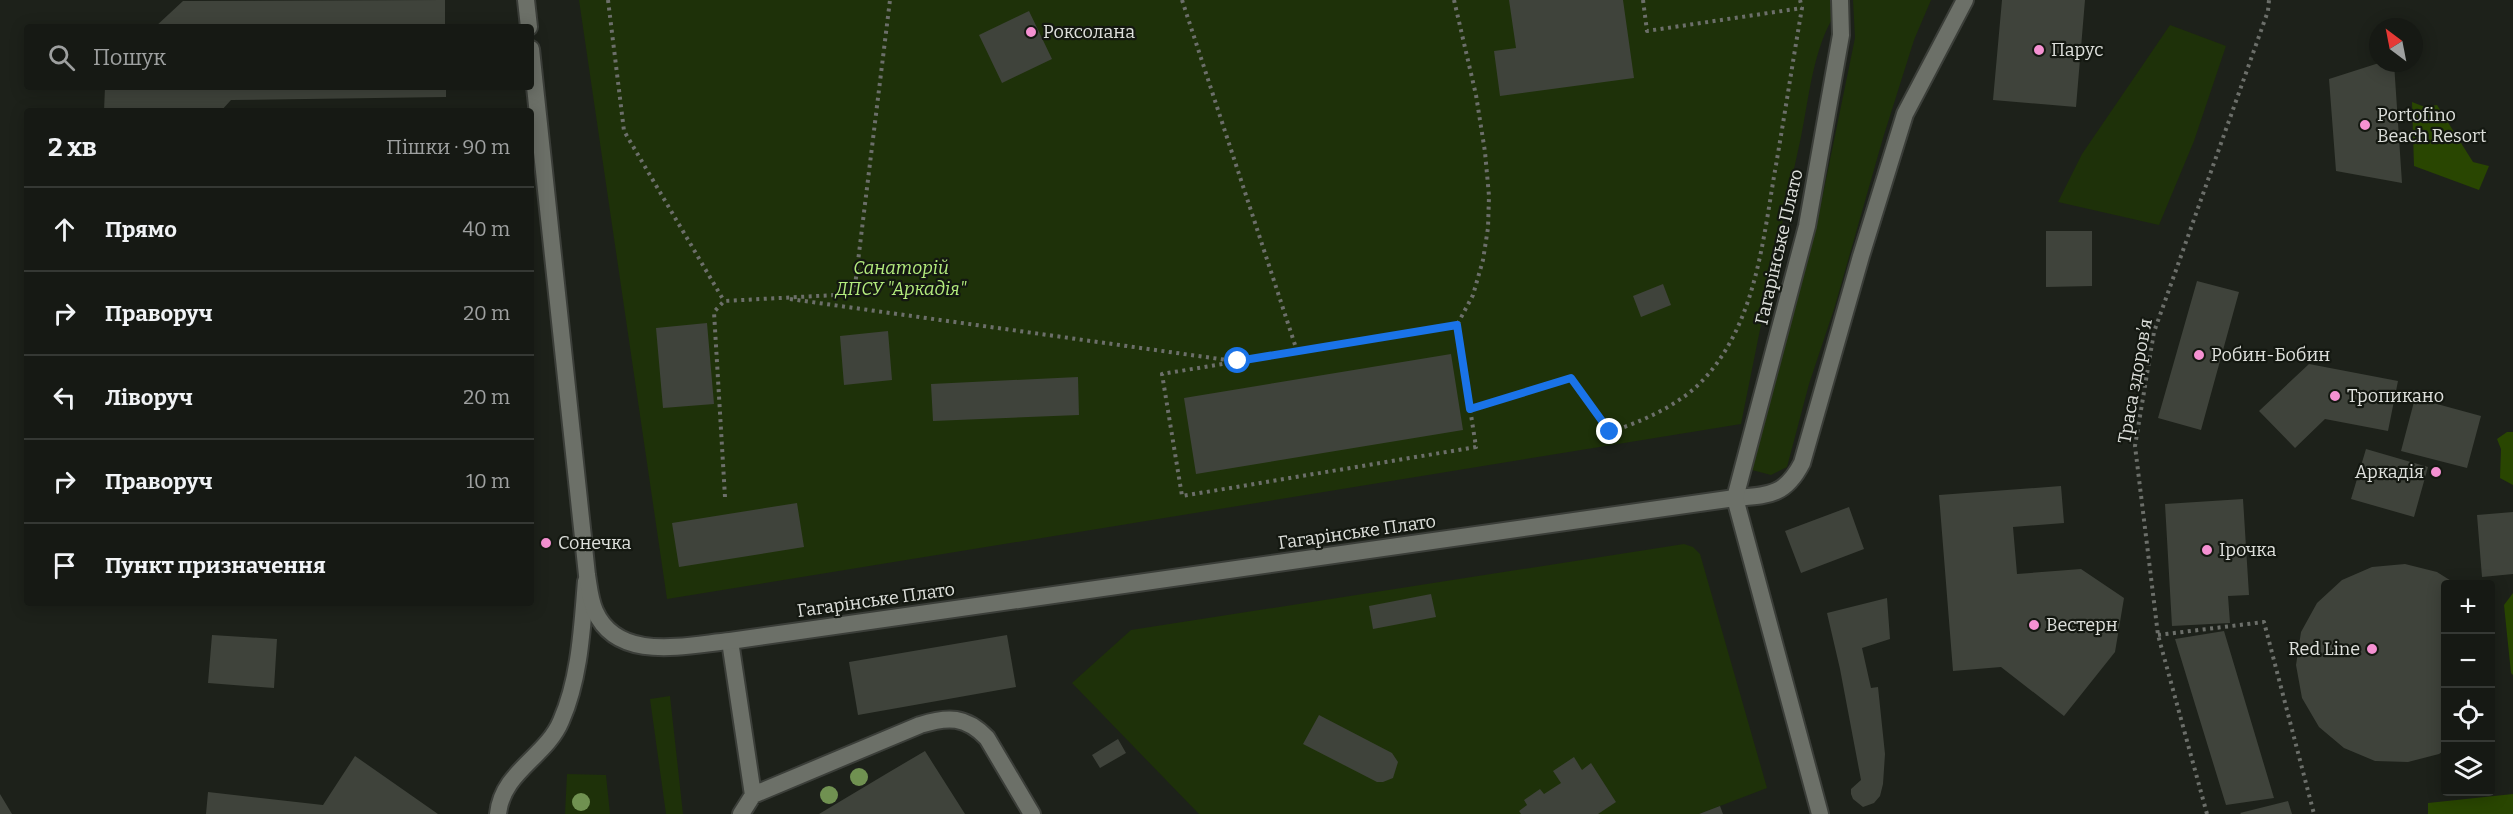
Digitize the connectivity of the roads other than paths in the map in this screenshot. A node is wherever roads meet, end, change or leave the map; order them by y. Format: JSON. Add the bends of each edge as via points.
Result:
{"nodes":[{"id":1,"x":526,"y":0,"type":"edge"},
{"id":2,"x":1839,"y":0,"type":"edge"},
{"id":3,"x":1965,"y":0,"type":"edge"},
{"id":4,"x":529,"y":24,"type":"edge"},
{"id":5,"x":534,"y":77,"type":"edge"},
{"id":6,"x":1736,"y":498,"type":"junction"},
{"id":7,"x":587,"y":575,"type":"junction"},
{"id":8,"x":730,"y":641,"type":"junction"},
{"id":9,"x":753,"y":795,"type":"junction"},
{"id":10,"x":498,"y":814,"type":"edge"},
{"id":11,"x":741,"y":814,"type":"edge"},
{"id":12,"x":1032,"y":814,"type":"edge"},
{"id":13,"x":1820,"y":814,"type":"edge"}],
"edges":[{"from":1,"to":4,"type":"street"},
{"from":2,"to":6,"type":"street","name":"Гагарінське Плато","via":[[1841,35],[1807,226]]},
{"from":3,"to":6,"type":"street","via":[[1905,114],[1802,463],[1793,480],[1774,494]]},
{"from":5,"to":7,"type":"street","name":"Гагарінське Плато"},
{"from":6,"to":8,"type":"street","name":"Гагарінське Плато"},
{"from":6,"to":13,"type":"street","name":"Гагарінське Плато"},
{"from":7,"to":8,"type":"street","name":"Гагарінське Плато","via":[[596,612],[622,640],[641,647]]},
{"from":7,"to":10,"type":"street","via":[[579,654],[561,723],[504,790]]},
{"from":8,"to":9,"type":"street"},
{"from":9,"to":11,"type":"street"},
{"from":9,"to":12,"type":"street","via":[[920,725],[950,719],[978,727]]}]}
